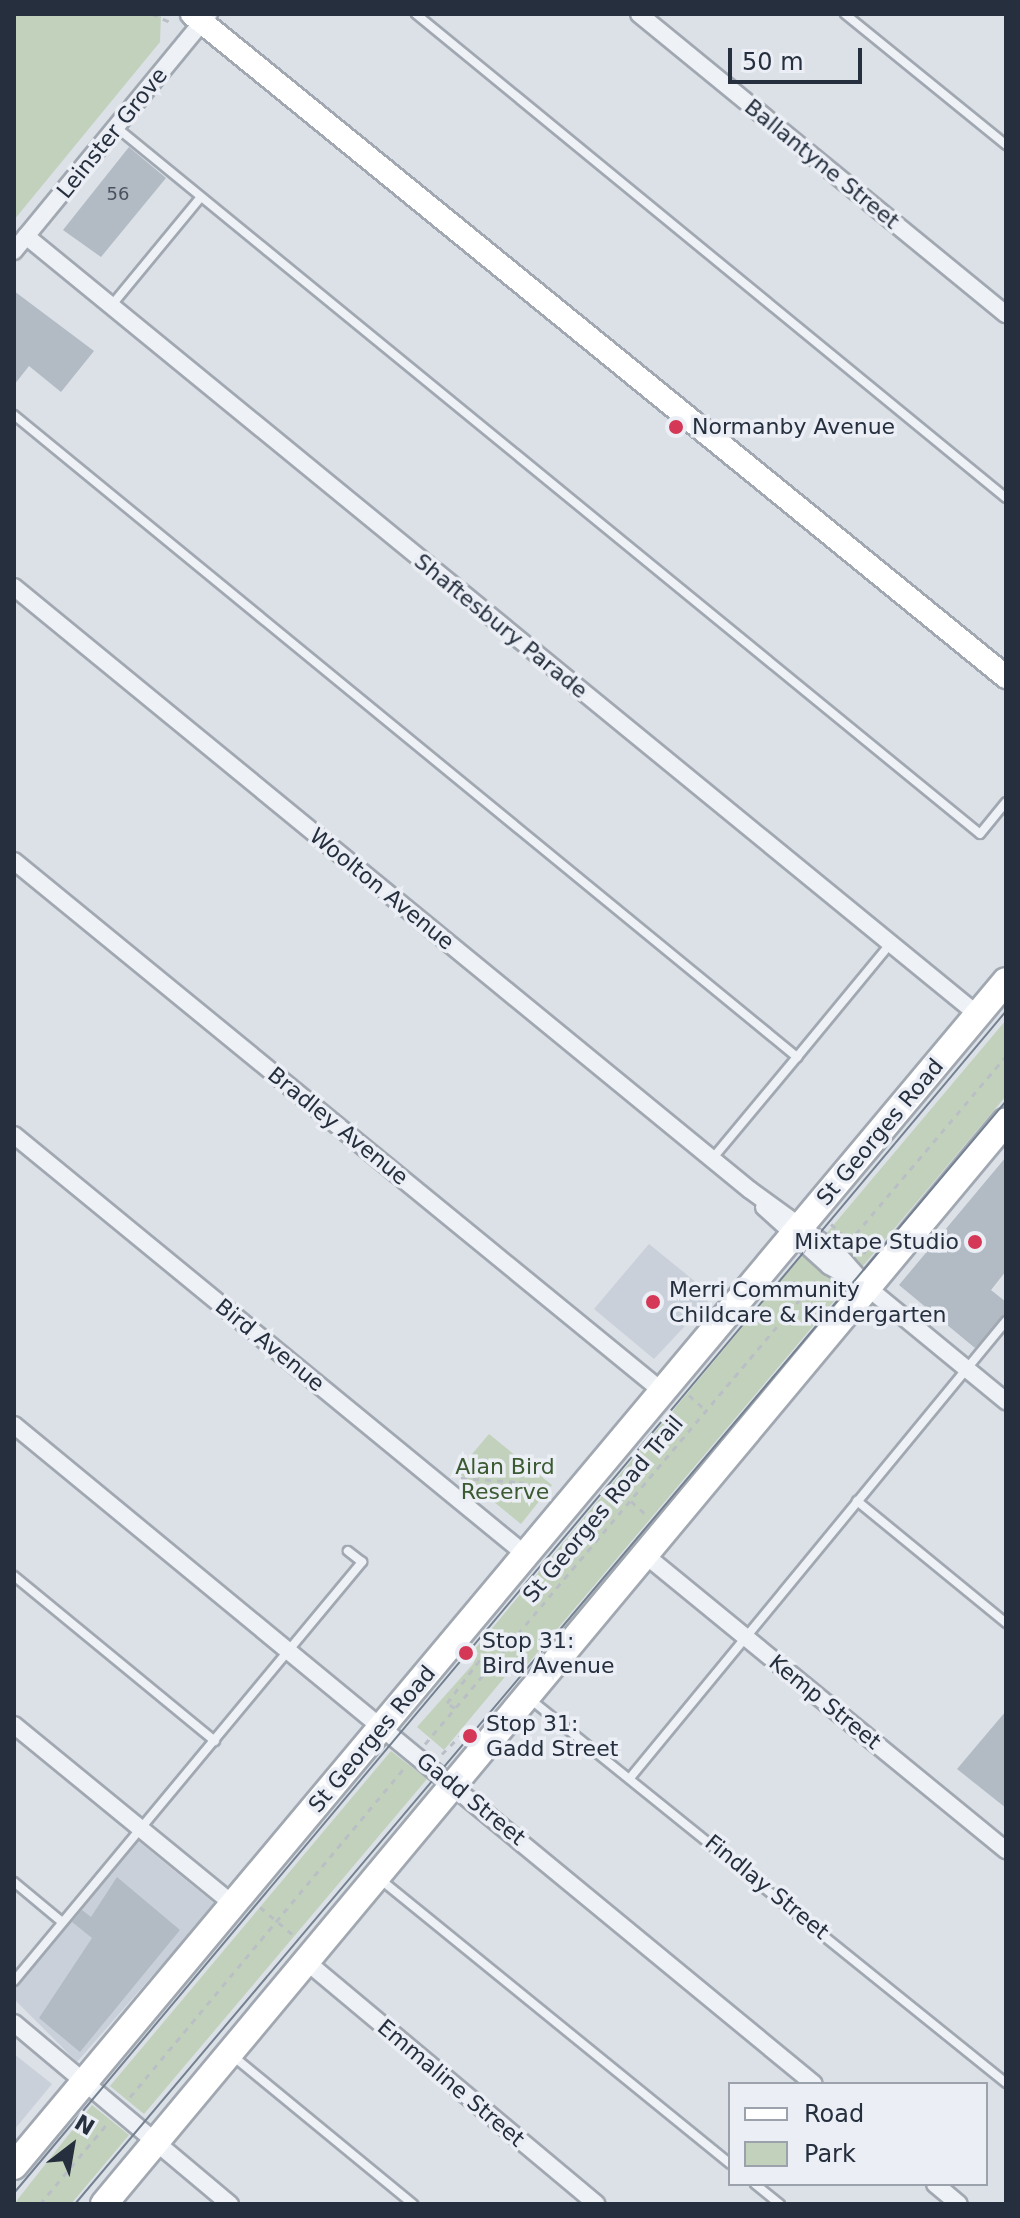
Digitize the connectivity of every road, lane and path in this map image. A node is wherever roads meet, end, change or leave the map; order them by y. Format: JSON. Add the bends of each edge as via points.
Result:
{"nodes":[{"id":1,"x":152,"y":14,"type":"edge"},
{"id":2,"x":416,"y":14,"type":"edge"},
{"id":3,"x":639,"y":14,"type":"edge"},
{"id":4,"x":845,"y":14,"type":"edge"},
{"id":5,"x":194,"y":18,"type":"edge"},
{"id":6,"x":116,"y":127,"type":"junction"},
{"id":7,"x":1006,"y":145,"type":"edge"},
{"id":8,"x":201,"y":197,"type":"junction"},
{"id":9,"x":26,"y":236,"type":"junction"},
{"id":10,"x":14,"y":251,"type":"edge"},
{"id":11,"x":111,"y":306,"type":"junction"},
{"id":12,"x":1006,"y":314,"type":"edge"},
{"id":13,"x":14,"y":415,"type":"edge"},
{"id":14,"x":1006,"y":498,"type":"edge"},
{"id":15,"x":14,"y":587,"type":"edge"},
{"id":16,"x":1006,"y":677,"type":"edge"},
{"id":17,"x":1006,"y":802,"type":"edge"},
{"id":18,"x":14,"y":861,"type":"edge"},
{"id":19,"x":890,"y":944,"type":"junction"},
{"id":20,"x":1006,"y":981,"type":"edge"},
{"id":21,"x":978,"y":1015,"type":"junction"},
{"id":22,"x":1006,"y":1056,"type":"edge"},
{"id":23,"x":797,"y":1057,"type":"junction"},
{"id":24,"x":1006,"y":1121,"type":"edge"},
{"id":25,"x":14,"y":1135,"type":"edge"},
{"id":26,"x":712,"y":1159,"type":"junction"},
{"id":27,"x":797,"y":1231,"type":"junction"},
{"id":28,"x":834,"y":1260,"type":"junction"},
{"id":29,"x":867,"y":1287,"type":"junction"},
{"id":30,"x":1006,"y":1321,"type":"edge"},
{"id":31,"x":967,"y":1369,"type":"junction"},
{"id":32,"x":663,"y":1392,"type":"junction"},
{"id":33,"x":1006,"y":1401,"type":"edge"},
{"id":34,"x":14,"y":1425,"type":"edge"},
{"id":35,"x":461,"y":1478,"type":"dead end"},
{"id":36,"x":550,"y":1493,"type":"dead end"},
{"id":37,"x":857,"y":1501,"type":"junction"},
{"id":38,"x":348,"y":1551,"type":"dead end"},
{"id":39,"x":644,"y":1554,"type":"junction"},
{"id":40,"x":526,"y":1555,"type":"junction"},
{"id":41,"x":14,"y":1576,"type":"edge"},
{"id":42,"x":1006,"y":1623,"type":"edge"},
{"id":43,"x":746,"y":1637,"type":"junction"},
{"id":44,"x":290,"y":1651,"type":"junction"},
{"id":45,"x":485,"y":1653,"type":"dead end"},
{"id":46,"x":525,"y":1695,"type":"junction"},
{"id":47,"x":455,"y":1708,"type":"junction"},
{"id":48,"x":14,"y":1725,"type":"edge"},
{"id":49,"x":383,"y":1727,"type":"junction"},
{"id":50,"x":461,"y":1735,"type":"dead end"},
{"id":51,"x":215,"y":1741,"type":"junction"},
{"id":52,"x":416,"y":1755,"type":"junction"},
{"id":53,"x":443,"y":1755,"type":"dead end"},
{"id":54,"x":630,"y":1778,"type":"junction"},
{"id":55,"x":451,"y":1783,"type":"junction"},
{"id":56,"x":142,"y":1830,"type":"junction"},
{"id":57,"x":1006,"y":1850,"type":"edge"},
{"id":58,"x":378,"y":1877,"type":"junction"},
{"id":59,"x":14,"y":1882,"type":"edge"},
{"id":60,"x":238,"y":1898,"type":"junction"},
{"id":61,"x":277,"y":1921,"type":"junction"},
{"id":62,"x":62,"y":1922,"type":"junction"},
{"id":63,"x":312,"y":1958,"type":"junction"},
{"id":64,"x":14,"y":1981,"type":"edge"},
{"id":65,"x":14,"y":2023,"type":"edge"},
{"id":66,"x":230,"y":2054,"type":"junction"},
{"id":67,"x":84,"y":2082,"type":"junction"},
{"id":68,"x":812,"y":2082,"type":"edge"},
{"id":69,"x":1006,"y":2083,"type":"edge"},
{"id":70,"x":118,"y":2111,"type":"junction"},
{"id":71,"x":156,"y":2142,"type":"junction"},
{"id":72,"x":728,"y":2162,"type":"edge"},
{"id":73,"x":14,"y":2166,"type":"edge"},
{"id":74,"x":758,"y":2186,"type":"edge"},
{"id":75,"x":937,"y":2186,"type":"edge"},
{"id":76,"x":40,"y":2204,"type":"edge"},
{"id":77,"x":104,"y":2204,"type":"edge"},
{"id":78,"x":230,"y":2204,"type":"edge"},
{"id":79,"x":413,"y":2204,"type":"edge"},
{"id":80,"x":596,"y":2204,"type":"edge"},
{"id":81,"x":780,"y":2204,"type":"edge"},
{"id":82,"x":959,"y":2204,"type":"edge"}],
"edges":[{"from":1,"to":5,"type":"path"},
{"from":2,"to":14,"type":"lane"},
{"from":3,"to":12,"type":"street","name":"Ballantyne Street"},
{"from":4,"to":7,"type":"lane"},
{"from":5,"to":6,"type":"street","name":"Leinster Grove"},
{"from":5,"to":16,"type":"main road"},
{"from":6,"to":8,"type":"lane"},
{"from":6,"to":9,"type":"street","name":"Leinster Grove"},
{"from":8,"to":11,"type":"lane"},
{"from":8,"to":17,"type":"lane","via":[[980,834]]},
{"from":9,"to":10,"type":"street","name":"Leinster Grove"},
{"from":9,"to":11,"type":"street","name":"Shaftesbury Parade"},
{"from":11,"to":19,"type":"street","name":"Shaftesbury Parade"},
{"from":13,"to":23,"type":"lane"},
{"from":15,"to":26,"type":"street","name":"Woolton Avenue"},
{"from":18,"to":32,"type":"street","name":"Bradley Avenue"},
{"from":19,"to":21,"type":"street","name":"Shaftesbury Parade"},
{"from":19,"to":23,"type":"lane"},
{"from":20,"to":21,"type":"highway","name":"St Georges Road"},
{"from":21,"to":27,"type":"highway","name":"St Georges Road"},
{"from":22,"to":28,"type":"path","name":"St Georges Road Trail"},
{"from":23,"to":26,"type":"lane"},
{"from":24,"to":29,"type":"highway"},
{"from":25,"to":40,"type":"street","name":"Bird Avenue"},
{"from":26,"to":27,"type":"street","name":"Woolton Avenue"},
{"from":27,"to":28,"type":"street","name":"Woolton Avenue"},
{"from":27,"to":32,"type":"highway","name":"St Georges Road"},
{"from":28,"to":29,"type":"street","name":"Woolton Avenue"},
{"from":28,"to":47,"type":"path","name":"St Georges Road Trail"},
{"from":29,"to":31,"type":"street","name":"Woolton Avenue"},
{"from":29,"to":39,"type":"highway"},
{"from":30,"to":31,"type":"lane"},
{"from":31,"to":33,"type":"street","name":"Woolton Avenue"},
{"from":31,"to":37,"type":"lane"},
{"from":32,"to":40,"type":"highway","name":"St Georges Road"},
{"from":34,"to":44,"type":"street","name":"Gadd Street"},
{"from":35,"to":36,"type":"path","via":[[519,1482]]},
{"from":37,"to":42,"type":"lane"},
{"from":37,"to":43,"type":"lane"},
{"from":38,"to":44,"type":"lane","via":[[362,1562]]},
{"from":39,"to":43,"type":"street","name":"Kemp Street"},
{"from":39,"to":46,"type":"highway"},
{"from":40,"to":49,"type":"highway","name":"St Georges Road"},
{"from":41,"to":51,"type":"lane"},
{"from":43,"to":54,"type":"lane"},
{"from":43,"to":57,"type":"street","name":"Kemp Street"},
{"from":44,"to":49,"type":"street","name":"Gadd Street"},
{"from":44,"to":51,"type":"lane"},
{"from":45,"to":47,"type":"path","via":[[447,1703]]},
{"from":46,"to":54,"type":"lane","name":"Findlay Street"},
{"from":46,"to":55,"type":"highway"},
{"from":47,"to":52,"type":"path","name":"St Georges Road Trail"},
{"from":48,"to":56,"type":"street"},
{"from":49,"to":52,"type":"street","name":"Gadd Street"},
{"from":49,"to":60,"type":"highway","name":"St Georges Road"},
{"from":50,"to":53,"type":"path"},
{"from":51,"to":56,"type":"lane"},
{"from":52,"to":55,"type":"street","name":"Gadd Street"},
{"from":52,"to":61,"type":"path","name":"St Georges Road Trail"},
{"from":54,"to":69,"type":"lane","name":"Findlay Street"},
{"from":55,"to":58,"type":"highway"},
{"from":55,"to":68,"type":"street","name":"Gadd Street"},
{"from":56,"to":60,"type":"street"},
{"from":56,"to":62,"type":"lane"},
{"from":58,"to":63,"type":"highway"},
{"from":58,"to":72,"type":"lane"},
{"from":59,"to":62,"type":"lane"},
{"from":60,"to":61,"type":"path"},
{"from":60,"to":67,"type":"highway","name":"St Georges Road"},
{"from":61,"to":63,"type":"path"},
{"from":61,"to":70,"type":"path","name":"St Georges Road Trail"},
{"from":62,"to":64,"type":"lane"},
{"from":63,"to":66,"type":"highway"},
{"from":63,"to":80,"type":"street","name":"Emmaline Street"},
{"from":65,"to":67,"type":"street"},
{"from":66,"to":71,"type":"highway"},
{"from":66,"to":79,"type":"lane"},
{"from":67,"to":70,"type":"street"},
{"from":67,"to":73,"type":"highway","name":"St Georges Road"},
{"from":70,"to":71,"type":"street"},
{"from":70,"to":76,"type":"path","name":"St Georges Road Trail"},
{"from":71,"to":77,"type":"highway"},
{"from":71,"to":78,"type":"street"},
{"from":74,"to":81,"type":"lane"},
{"from":75,"to":82,"type":"street"}]}
